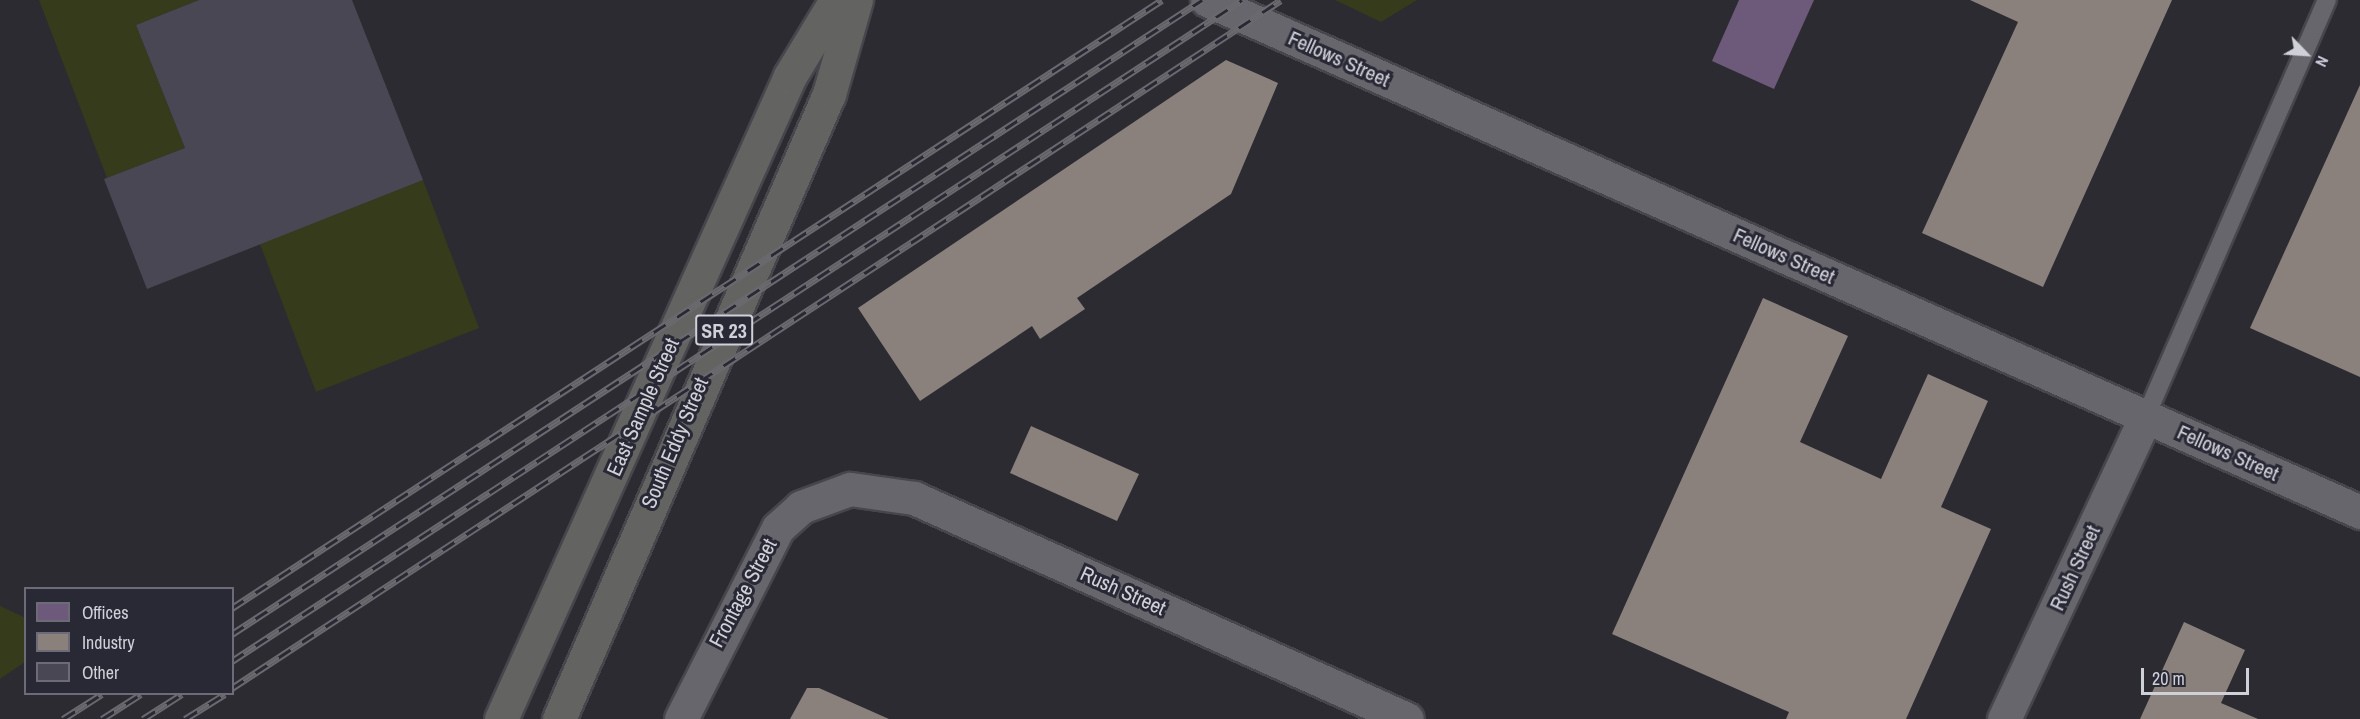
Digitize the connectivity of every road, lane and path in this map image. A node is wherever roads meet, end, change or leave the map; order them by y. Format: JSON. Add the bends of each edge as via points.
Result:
{"nodes":[{"id":1,"x":836,"y":0,"type":"edge"},
{"id":2,"x":856,"y":0,"type":"edge"},
{"id":3,"x":1207,"y":0,"type":"edge"},
{"id":4,"x":2327,"y":0,"type":"edge"},
{"id":5,"x":2146,"y":416,"type":"junction"},
{"id":6,"x":832,"y":492,"type":"joint"},
{"id":7,"x":2360,"y":512,"type":"edge"},
{"id":8,"x":506,"y":710,"type":"edge"},
{"id":9,"x":559,"y":719,"type":"edge"},
{"id":10,"x":681,"y":719,"type":"edge"},
{"id":11,"x":1407,"y":719,"type":"edge"},
{"id":12,"x":2004,"y":719,"type":"edge"}],
"edges":[{"from":1,"to":8,"type":"main road","name":"East Sample Street","number":"SR 23","via":[[790,76]]},
{"from":2,"to":9,"type":"main road","name":"South Eddy Street","number":"SR 23","via":[[829,94]]},
{"from":3,"to":5,"type":"street","name":"Fellows Street"},
{"from":4,"to":5,"type":"lane"},
{"from":5,"to":7,"type":"street","name":"Fellows Street"},
{"from":5,"to":12,"type":"street","name":"Rush Street"},
{"from":6,"to":10,"type":"street","name":"Frontage Street","via":[[801,507],[778,528]]},
{"from":6,"to":11,"type":"street","name":"Rush Street","via":[[876,490],[914,498]]}]}
